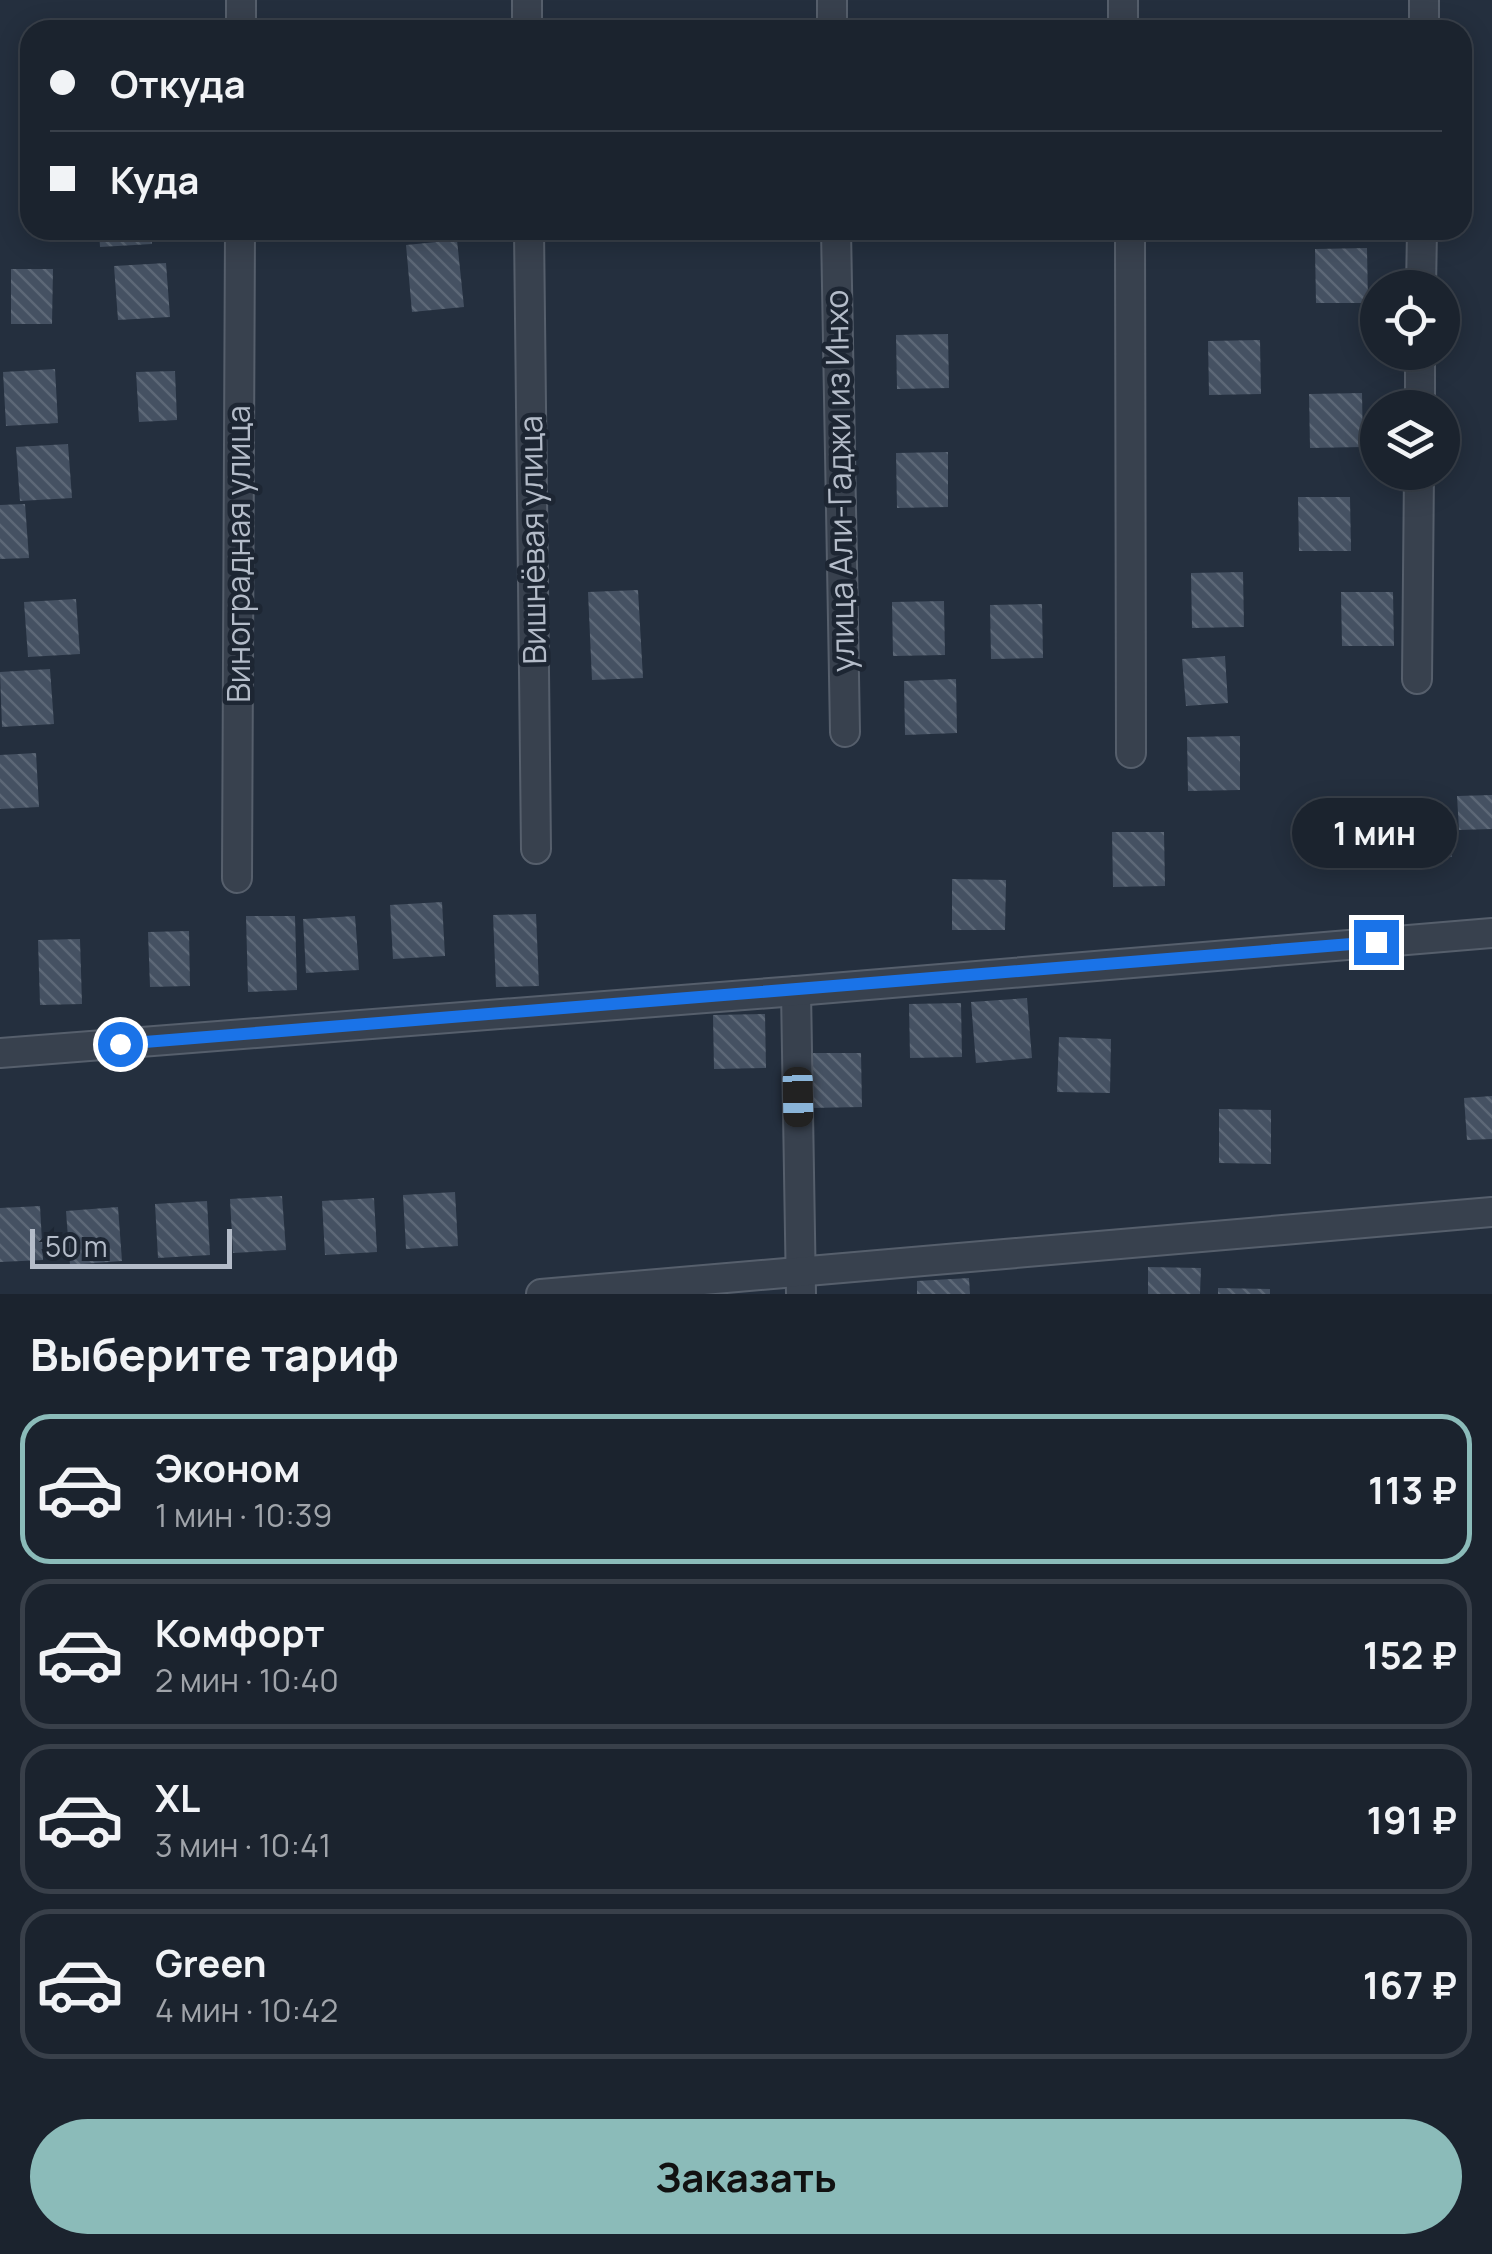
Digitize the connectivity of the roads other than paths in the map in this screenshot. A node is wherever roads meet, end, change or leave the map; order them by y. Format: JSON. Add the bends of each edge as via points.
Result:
{"nodes":[{"id":1,"x":240,"y":240,"type":"edge"},
{"id":2,"x":530,"y":240,"type":"edge"},
{"id":3,"x":836,"y":240,"type":"edge"},
{"id":4,"x":1130,"y":240,"type":"edge"},
{"id":5,"x":1422,"y":240,"type":"edge"},
{"id":6,"x":1421,"y":270,"type":"edge"},
{"id":7,"x":1419,"y":490,"type":"edge"},
{"id":8,"x":1417,"y":679,"type":"dead end"},
{"id":9,"x":845,"y":732,"type":"dead end"},
{"id":10,"x":1131,"y":753,"type":"dead end"},
{"id":11,"x":536,"y":849,"type":"dead end"},
{"id":12,"x":237,"y":878,"type":"dead end"},
{"id":13,"x":1492,"y":932,"type":"edge"},
{"id":14,"x":796,"y":991,"type":"junction"},
{"id":15,"x":0,"y":1053,"type":"edge"},
{"id":16,"x":1492,"y":1212,"type":"edge"},
{"id":17,"x":801,"y":1284,"type":"edge"},
{"id":18,"x":541,"y":1294,"type":"edge"}],
"edges":[{"from":1,"to":12,"type":"street","name":"Виноградная улица"},
{"from":2,"to":11,"type":"street","name":"Вишнёвая улица"},
{"from":3,"to":9,"type":"street","name":"улица Али-Гаджи из Инхо"},
{"from":4,"to":10,"type":"street"},
{"from":5,"to":6,"type":"street"},
{"from":7,"to":8,"type":"street"},
{"from":13,"to":14,"type":"street"},
{"from":14,"to":15,"type":"street"},
{"from":14,"to":17,"type":"street"},
{"from":16,"to":17,"type":"street"},
{"from":17,"to":18,"type":"street"}]}
